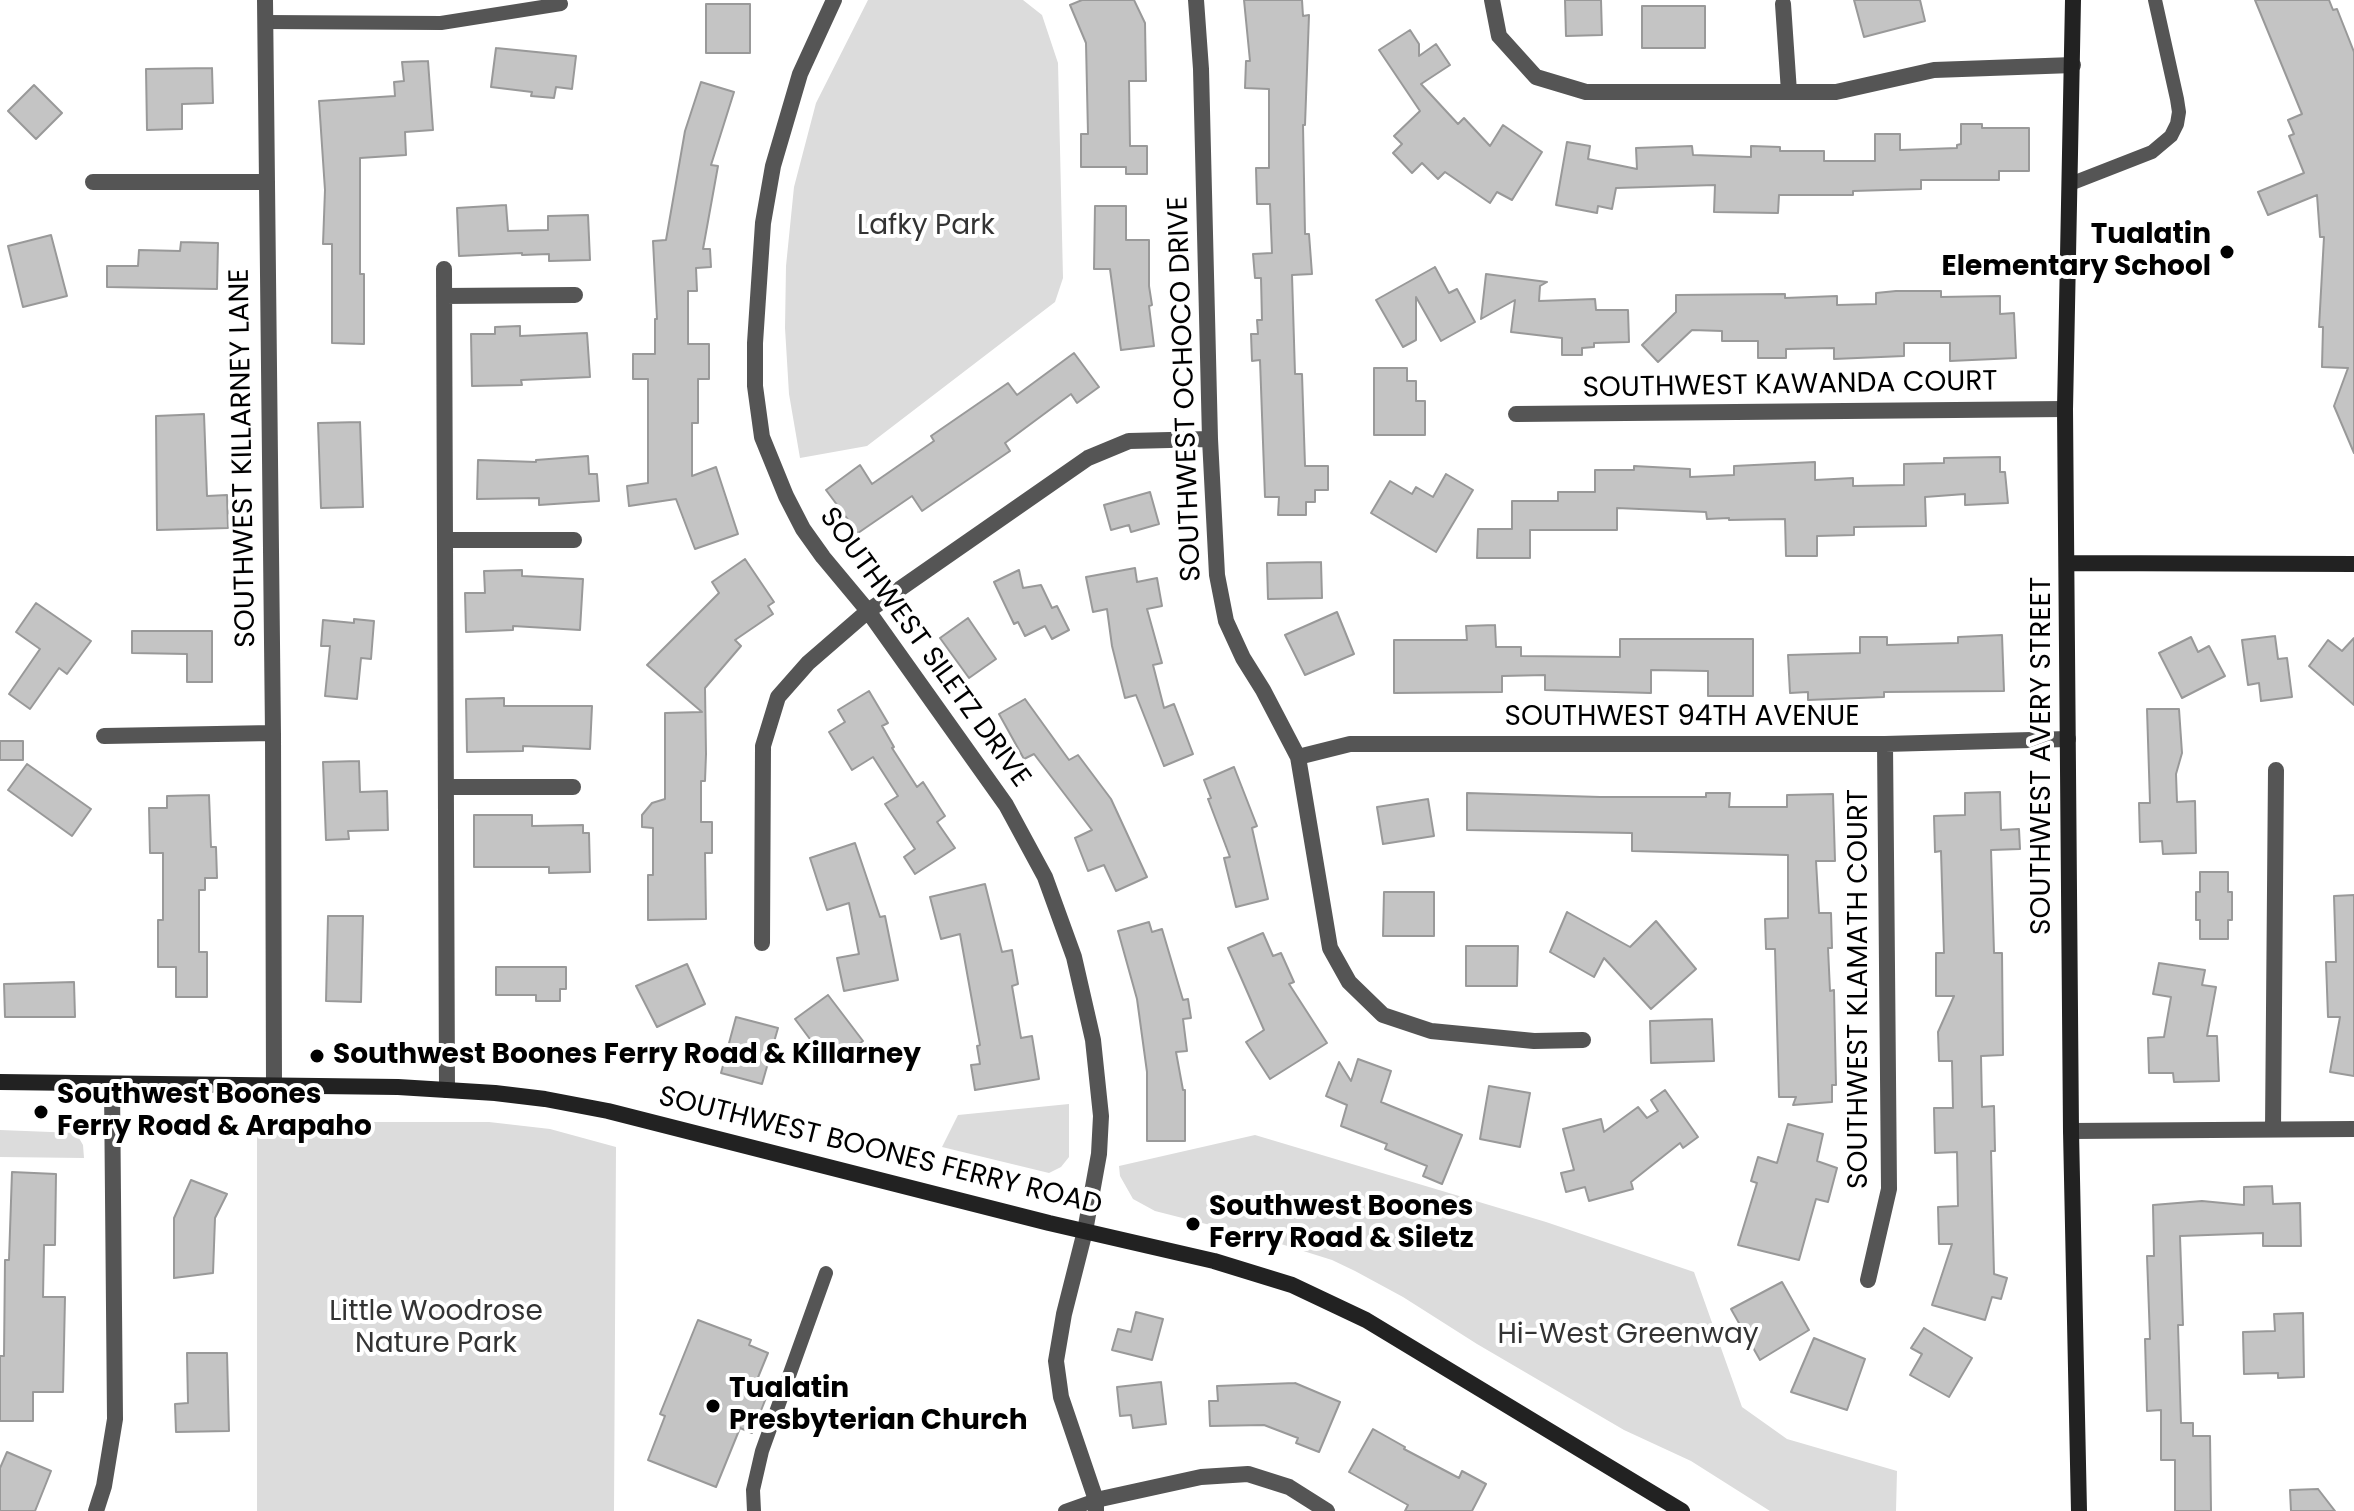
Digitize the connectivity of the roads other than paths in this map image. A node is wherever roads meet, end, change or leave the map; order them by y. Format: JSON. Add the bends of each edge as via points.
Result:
{"nodes":[{"id":1,"x":265,"y":0,"type":"edge"},
{"id":2,"x":834,"y":0,"type":"edge"},
{"id":3,"x":1196,"y":0,"type":"edge"},
{"id":4,"x":1492,"y":0,"type":"edge"},
{"id":5,"x":2073,"y":0,"type":"edge"},
{"id":6,"x":2155,"y":0,"type":"edge"},
{"id":7,"x":561,"y":4,"type":"dead end"},
{"id":8,"x":1783,"y":4,"type":"dead end"},
{"id":9,"x":265,"y":22,"type":"junction"},
{"id":10,"x":2073,"y":65,"type":"junction"},
{"id":11,"x":1789,"y":92,"type":"junction"},
{"id":12,"x":93,"y":182,"type":"dead end"},
{"id":13,"x":267,"y":182,"type":"junction"},
{"id":14,"x":2070,"y":184,"type":"junction"},
{"id":15,"x":444,"y":269,"type":"dead end"},
{"id":16,"x":575,"y":295,"type":"dead end"},
{"id":17,"x":444,"y":296,"type":"junction"},
{"id":18,"x":2065,"y":409,"type":"junction"},
{"id":19,"x":1516,"y":414,"type":"dead end"},
{"id":20,"x":1210,"y":439,"type":"junction"},
{"id":21,"x":445,"y":540,"type":"junction"},
{"id":22,"x":574,"y":540,"type":"dead end"},
{"id":23,"x":2068,"y":563,"type":"junction"},
{"id":24,"x":2354,"y":564,"type":"edge"},
{"id":25,"x":868,"y":611,"type":"junction"},
{"id":26,"x":273,"y":733,"type":"junction"},
{"id":27,"x":104,"y":736,"type":"dead end"},
{"id":28,"x":2068,"y":739,"type":"junction"},
{"id":29,"x":1885,"y":744,"type":"junction"},
{"id":30,"x":1298,"y":757,"type":"junction"},
{"id":31,"x":2276,"y":770,"type":"dead end"},
{"id":32,"x":446,"y":787,"type":"junction"},
{"id":33,"x":573,"y":787,"type":"dead end"},
{"id":34,"x":762,"y":943,"type":"dead end"},
{"id":35,"x":1583,"y":1040,"type":"dead end"},
{"id":36,"x":0,"y":1082,"type":"edge"},
{"id":37,"x":112,"y":1085,"type":"junction"},
{"id":38,"x":274,"y":1087,"type":"junction"},
{"id":39,"x":447,"y":1090,"type":"junction"},
{"id":40,"x":2273,"y":1129,"type":"junction"},
{"id":41,"x":2354,"y":1129,"type":"edge"},
{"id":42,"x":2071,"y":1131,"type":"junction"},
{"id":43,"x":1085,"y":1231,"type":"junction"},
{"id":44,"x":826,"y":1273,"type":"dead end"},
{"id":45,"x":1868,"y":1280,"type":"dead end"},
{"id":46,"x":1096,"y":1505,"type":"edge"},
{"id":47,"x":96,"y":1511,"type":"edge"},
{"id":48,"x":754,"y":1511,"type":"edge"},
{"id":49,"x":1065,"y":1511,"type":"edge"},
{"id":50,"x":1327,"y":1511,"type":"edge"},
{"id":51,"x":1682,"y":1511,"type":"edge"},
{"id":52,"x":2079,"y":1511,"type":"edge"}],
"edges":[{"from":1,"to":9,"type":"street","name":"SOUTHWEST KILLARNEY LANE"},
{"from":2,"to":25,"type":"street","name":"SOUTHWEST SILETZ DRIVE","via":[[800,74],[773,166],[763,223],[755,386],[762,437],[786,496],[803,529]]},
{"from":3,"to":20,"type":"street","name":"SOUTHWEST OCHOCO DRIVE"},
{"from":4,"to":11,"type":"street","via":[[1499,36],[1536,77],[1586,92]]},
{"from":5,"to":10,"type":"main road","name":"SOUTHWEST AVERY STREET"},
{"from":6,"to":14,"type":"lane","via":[[2179,112],[2171,136],[2152,152]]},
{"from":7,"to":9,"type":"lane","via":[[441,23]]},
{"from":8,"to":11,"type":"street"},
{"from":9,"to":13,"type":"street","name":"SOUTHWEST KILLARNEY LANE"},
{"from":10,"to":11,"type":"street","via":[[1934,70],[1836,92]]},
{"from":10,"to":14,"type":"main road","name":"SOUTHWEST AVERY STREET"},
{"from":12,"to":13,"type":"street"},
{"from":13,"to":26,"type":"street","name":"SOUTHWEST KILLARNEY LANE"},
{"from":14,"to":18,"type":"main road","name":"SOUTHWEST AVERY STREET"},
{"from":15,"to":17,"type":"street"},
{"from":16,"to":17,"type":"street"},
{"from":17,"to":21,"type":"street"},
{"from":18,"to":19,"type":"street","name":"SOUTHWEST KAWANDA COURT"},
{"from":18,"to":23,"type":"main road","name":"SOUTHWEST AVERY STREET"},
{"from":20,"to":25,"type":"street","via":[[1129,441],[1088,458]]},
{"from":20,"to":30,"type":"street","name":"SOUTHWEST OCHOCO DRIVE","via":[[1217,575],[1226,621]]},
{"from":21,"to":22,"type":"street"},
{"from":21,"to":32,"type":"street"},
{"from":23,"to":24,"type":"main road"},
{"from":23,"to":28,"type":"main road","name":"SOUTHWEST AVERY STREET"},
{"from":25,"to":34,"type":"street","via":[[808,663],[774,709],[763,746]]},
{"from":25,"to":43,"type":"street","name":"SOUTHWEST SILETZ DRIVE","via":[[1006,805],[1045,877],[1074,957],[1093,1040],[1101,1116]]},
{"from":26,"to":27,"type":"street"},
{"from":26,"to":38,"type":"street","name":"SOUTHWEST KILLARNEY LANE"},
{"from":28,"to":29,"type":"street","name":"SOUTHWEST 94TH AVENUE"},
{"from":28,"to":42,"type":"main road","name":"SOUTHWEST AVERY STREET"},
{"from":29,"to":30,"type":"street","name":"SOUTHWEST 94TH AVENUE","via":[[1350,744]]},
{"from":29,"to":45,"type":"street","name":"SOUTHWEST KLAMATH COURT","via":[[1889,1189]]},
{"from":30,"to":35,"type":"street","name":"SOUTHWEST OCHOCO DRIVE","via":[[1330,948],[1349,982],[1383,1015],[1431,1031]]},
{"from":31,"to":40,"type":"street"},
{"from":32,"to":33,"type":"street"},
{"from":32,"to":39,"type":"street"},
{"from":36,"to":37,"type":"main road","name":"SOUTHWEST BOONES FERRY ROAD"},
{"from":37,"to":38,"type":"main road","name":"SOUTHWEST BOONES FERRY ROAD"},
{"from":37,"to":47,"type":"street","via":[[115,1419]]},
{"from":38,"to":39,"type":"main road","name":"SOUTHWEST BOONES FERRY ROAD"},
{"from":39,"to":43,"type":"main road","name":"SOUTHWEST BOONES FERRY ROAD","via":[[608,1111]]},
{"from":40,"to":41,"type":"street"},
{"from":40,"to":42,"type":"street"},
{"from":42,"to":52,"type":"main road","name":"SOUTHWEST AVERY STREET"},
{"from":43,"to":46,"type":"street","name":"SOUTHWEST SILETZ DRIVE","via":[[1056,1361],[1061,1397]]},
{"from":43,"to":51,"type":"main road","name":"SOUTHWEST BOONES FERRY ROAD","via":[[1252,1272],[1332,1302]]},
{"from":44,"to":48,"type":"lane","via":[[762,1451]]},
{"from":46,"to":49,"type":"lane"},
{"from":46,"to":50,"type":"street","via":[[1201,1477],[1248,1474],[1289,1487]]}]}
